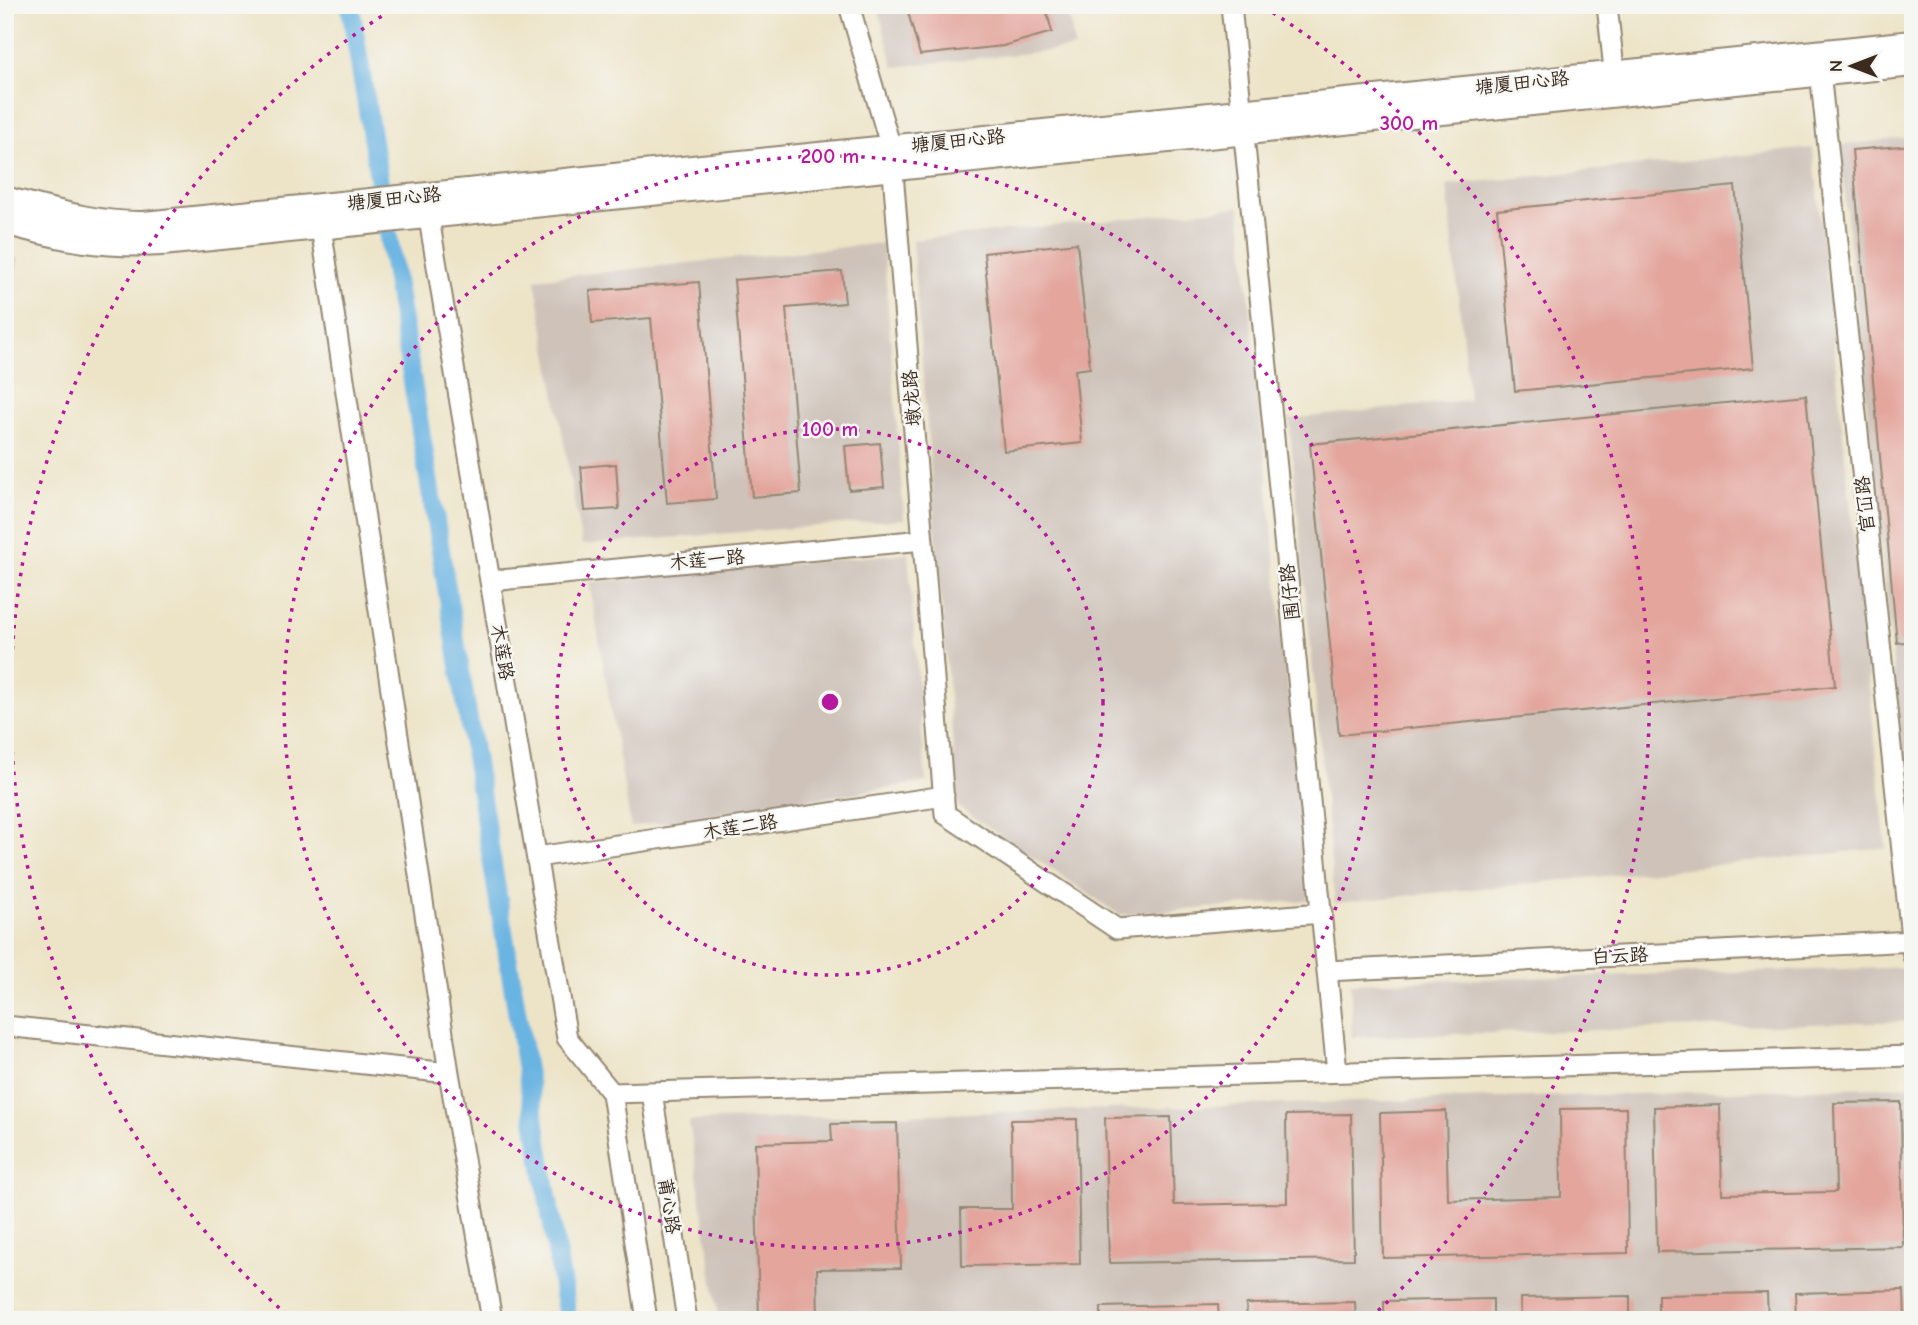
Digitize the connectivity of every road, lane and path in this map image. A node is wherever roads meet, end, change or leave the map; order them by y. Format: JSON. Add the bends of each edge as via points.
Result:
{"nodes":[{"id":1,"x":849,"y":5,"type":"edge"},
{"id":2,"x":1231,"y":5,"type":"edge"},
{"id":3,"x":1608,"y":5,"type":"edge"},
{"id":4,"x":1913,"y":43,"type":"edge"},
{"id":5,"x":1819,"y":63,"type":"junction"},
{"id":6,"x":1913,"y":64,"type":"edge"},
{"id":7,"x":1616,"y":84,"type":"junction"},
{"id":8,"x":1243,"y":123,"type":"junction"},
{"id":9,"x":892,"y":159,"type":"junction"},
{"id":10,"x":5,"y":199,"type":"edge"},
{"id":11,"x":427,"y":206,"type":"junction"},
{"id":12,"x":319,"y":217,"type":"junction"},
{"id":13,"x":5,"y":222,"type":"edge"},
{"id":14,"x":923,"y":540,"type":"junction"},
{"id":15,"x":490,"y":580,"type":"junction"},
{"id":16,"x":944,"y":796,"type":"junction"},
{"id":17,"x":537,"y":857,"type":"junction"},
{"id":18,"x":1322,"y":913,"type":"junction"},
{"id":19,"x":1912,"y":946,"type":"edge"},
{"id":20,"x":1327,"y":971,"type":"junction"},
{"id":21,"x":5,"y":1026,"type":"edge"},
{"id":22,"x":1913,"y":1056,"type":"edge"},
{"id":23,"x":1337,"y":1072,"type":"junction"},
{"id":24,"x":449,"y":1073,"type":"junction"},
{"id":25,"x":652,"y":1092,"type":"junction"},
{"id":26,"x":612,"y":1093,"type":"junction"},
{"id":27,"x":492,"y":1320,"type":"edge"},
{"id":28,"x":647,"y":1320,"type":"edge"},
{"id":29,"x":687,"y":1320,"type":"edge"}],
"edges":[{"from":1,"to":9,"type":"street","name":"墩龙路"},
{"from":2,"to":8,"type":"street","name":"围仔路"},
{"from":3,"to":7,"type":"street"},
{"from":4,"to":5,"type":"main road","name":"塘厦田心路"},
{"from":5,"to":6,"type":"main road","name":"塘厦田心路"},
{"from":5,"to":7,"type":"main road","name":"塘厦田心路"},
{"from":5,"to":19,"type":"street","name":"官冚路"},
{"from":7,"to":8,"type":"main road","name":"塘厦田心路"},
{"from":8,"to":9,"type":"main road","name":"塘厦田心路"},
{"from":8,"to":18,"type":"street","name":"围仔路"},
{"from":9,"to":11,"type":"main road","name":"塘厦田心路"},
{"from":9,"to":14,"type":"street","name":"墩龙路"},
{"from":10,"to":12,"type":"main road","name":"塘厦田心路","via":[[125,225]]},
{"from":11,"to":12,"type":"main road","name":"塘厦田心路"},
{"from":11,"to":15,"type":"street","name":"木莲路"},
{"from":12,"to":13,"type":"main road","name":"塘厦田心路","via":[[162,243],[110,244]]},
{"from":12,"to":24,"type":"street"},
{"from":14,"to":15,"type":"street","name":"木莲一路"},
{"from":14,"to":16,"type":"street","name":"墩龙路"},
{"from":15,"to":17,"type":"street","name":"木莲路"},
{"from":16,"to":17,"type":"street","name":"木莲二路"},
{"from":16,"to":18,"type":"street","via":[[945,814],[1117,929]]},
{"from":17,"to":26,"type":"street","name":"木莲路","via":[[567,1038]]},
{"from":18,"to":20,"type":"street","name":"围仔路"},
{"from":19,"to":20,"type":"street","name":"白云路"},
{"from":20,"to":23,"type":"street","name":"围仔路"},
{"from":21,"to":24,"type":"street"},
{"from":22,"to":23,"type":"street"},
{"from":23,"to":25,"type":"street"},
{"from":24,"to":27,"type":"street"},
{"from":25,"to":26,"type":"street"},
{"from":25,"to":29,"type":"street","name":"莆心路"},
{"from":26,"to":28,"type":"street","name":"莆心路"}]}
